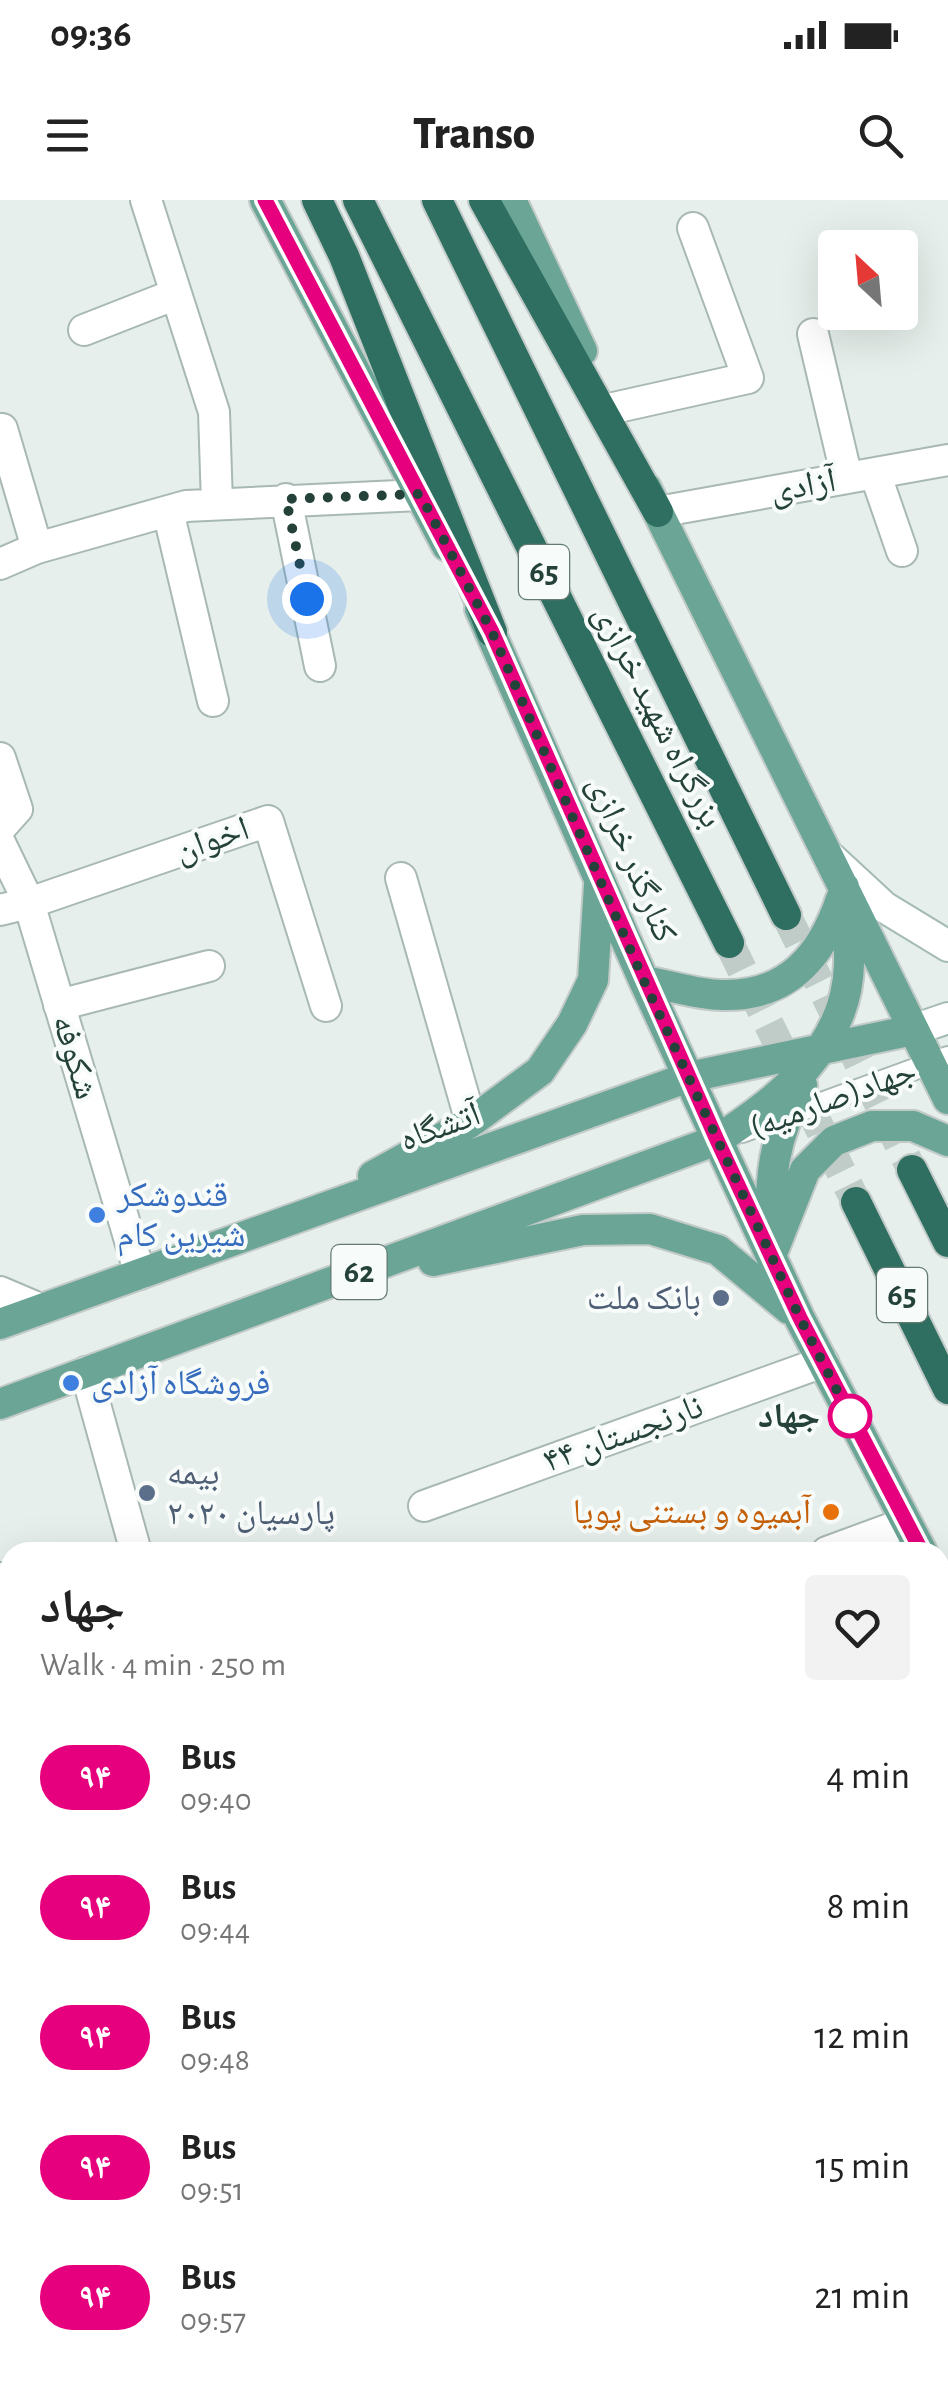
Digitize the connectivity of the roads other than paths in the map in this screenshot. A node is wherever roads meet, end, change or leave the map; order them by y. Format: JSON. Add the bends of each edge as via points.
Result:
{"nodes":[{"id":1,"x":146,"y":200,"type":"edge"},
{"id":2,"x":265,"y":200,"type":"edge"},
{"id":3,"x":318,"y":200,"type":"edge"},
{"id":4,"x":358,"y":200,"type":"edge"},
{"id":5,"x":436,"y":200,"type":"edge"},
{"id":6,"x":484,"y":200,"type":"edge"},
{"id":7,"x":511,"y":200,"type":"edge"},
{"id":8,"x":693,"y":228,"type":"dead end"},
{"id":9,"x":176,"y":294,"type":"junction"},
{"id":10,"x":84,"y":330,"type":"dead end"},
{"id":11,"x":812,"y":334,"type":"dead end"},
{"id":12,"x":609,"y":410,"type":"junction"},
{"id":13,"x":2,"y":429,"type":"edge"},
{"id":14,"x":948,"y":460,"type":"edge"},
{"id":15,"x":861,"y":476,"type":"junction"},
{"id":16,"x":420,"y":494,"type":"junction"},
{"id":17,"x":286,"y":499,"type":"junction"},
{"id":18,"x":217,"y":504,"type":"junction"},
{"id":19,"x":168,"y":511,"type":"junction"},
{"id":20,"x":658,"y":512,"type":"junction"},
{"id":21,"x":37,"y":548,"type":"junction"},
{"id":22,"x":902,"y":551,"type":"dead end"},
{"id":23,"x":0,"y":564,"type":"edge"},
{"id":24,"x":492,"y":632,"type":"junction"},
{"id":25,"x":320,"y":666,"type":"dead end"},
{"id":26,"x":213,"y":701,"type":"dead end"},
{"id":27,"x":0,"y":758,"type":"edge"},
{"id":28,"x":6,"y":817,"type":"edge"},
{"id":29,"x":0,"y":843,"type":"edge"},
{"id":30,"x":828,"y":856,"type":"junction"},
{"id":31,"x":600,"y":877,"type":"junction"},
{"id":32,"x":401,"y":878,"type":"dead end"},
{"id":33,"x":844,"y":887,"type":"junction"},
{"id":34,"x":14,"y":907,"type":"edge"},
{"id":35,"x":786,"y":914,"type":"tunnel mouth"},
{"id":36,"x":730,"y":943,"type":"tunnel mouth"},
{"id":37,"x":948,"y":946,"type":"edge"},
{"id":38,"x":210,"y":966,"type":"dead end"},
{"id":39,"x":644,"y":981,"type":"junction"},
{"id":40,"x":60,"y":1005,"type":"junction"},
{"id":41,"x":326,"y":1006,"type":"dead end"},
{"id":42,"x":948,"y":1018,"type":"edge"},
{"id":43,"x":913,"y":1030,"type":"junction"},
{"id":44,"x":820,"y":1051,"type":"junction"},
{"id":45,"x":939,"y":1060,"type":"edge"},
{"id":46,"x":689,"y":1077,"type":"junction"},
{"id":47,"x":948,"y":1100,"type":"edge"},
{"id":48,"x":785,"y":1117,"type":"junction"},
{"id":49,"x":471,"y":1122,"type":"junction"},
{"id":50,"x":717,"y":1140,"type":"junction"},
{"id":51,"x":948,"y":1140,"type":"edge"},
{"id":52,"x":912,"y":1170,"type":"tunnel mouth"},
{"id":53,"x":856,"y":1202,"type":"tunnel mouth"},
{"id":54,"x":294,"y":1220,"type":"junction"},
{"id":55,"x":948,"y":1242,"type":"edge"},
{"id":56,"x":771,"y":1256,"type":"junction"},
{"id":57,"x":140,"y":1274,"type":"junction"},
{"id":58,"x":332,"y":1282,"type":"junction"},
{"id":59,"x":0,"y":1292,"type":"edge"},
{"id":60,"x":40,"y":1309,"type":"junction"},
{"id":61,"x":800,"y":1318,"type":"junction"},
{"id":62,"x":0,"y":1324,"type":"edge"},
{"id":63,"x":823,"y":1362,"type":"junction"},
{"id":64,"x":86,"y":1372,"type":"junction"},
{"id":65,"x":948,"y":1389,"type":"edge"},
{"id":66,"x":0,"y":1404,"type":"edge"},
{"id":67,"x":424,"y":1506,"type":"dead end"},
{"id":68,"x":906,"y":1522,"type":"junction"},
{"id":69,"x":133,"y":1542,"type":"edge"},
{"id":70,"x":853,"y":1542,"type":"edge"},
{"id":71,"x":917,"y":1542,"type":"edge"}],
"edges":[{"from":1,"to":9,"type":"street"},
{"from":2,"to":16,"type":"main road","name":"کنارگذر خرازی"},
{"from":3,"to":24,"type":"highway"},
{"from":4,"to":36,"type":"highway","name":"بزرگراه شهید خرازی","number":"65"},
{"from":5,"to":35,"type":"highway","name":"بزرگراه شهید خرازی","number":"65"},
{"from":6,"to":20,"type":"highway"},
{"from":7,"to":12,"type":"main road"},
{"from":8,"to":12,"type":"street","via":[[748,378]]},
{"from":9,"to":10,"type":"street"},
{"from":9,"to":18,"type":"street","via":[[214,412]]},
{"from":11,"to":15,"type":"street"},
{"from":12,"to":20,"type":"main road"},
{"from":13,"to":21,"type":"street"},
{"from":14,"to":15,"type":"street","name":"آزادی"},
{"from":15,"to":20,"type":"street","name":"آزادی"},
{"from":15,"to":22,"type":"street"},
{"from":16,"to":17,"type":"street"},
{"from":16,"to":24,"type":"main road","name":"کنارگذر خرازی"},
{"from":17,"to":18,"type":"street"},
{"from":17,"to":25,"type":"street"},
{"from":18,"to":19,"type":"street"},
{"from":19,"to":21,"type":"street"},
{"from":19,"to":26,"type":"street"},
{"from":20,"to":30,"type":"main road"},
{"from":21,"to":23,"type":"street"},
{"from":24,"to":31,"type":"main road","name":"کنارگذر خرازی"},
{"from":27,"to":28,"type":"street"},
{"from":29,"to":34,"type":"street","name":"شکوفه"},
{"from":30,"to":33,"type":"main road"},
{"from":30,"to":37,"type":"street","via":[[884,907]]},
{"from":31,"to":39,"type":"main road","name":"کنارگذر خرازی"},
{"from":31,"to":49,"type":"main road","via":[[593,980],[572,1024],[540,1071]]},
{"from":32,"to":49,"type":"street"},
{"from":33,"to":39,"type":"main road","via":[[830,931],[812,959],[785,980],[754,993],[720,996]]},
{"from":33,"to":43,"type":"main road"},
{"from":33,"to":44,"type":"main road","number":"62","via":[[849,965],[843,1008]]},
{"from":34,"to":40,"type":"street","name":"شکوفه"},
{"from":34,"to":41,"type":"street","name":"اخوان","via":[[268,821]]},
{"from":38,"to":40,"type":"street"},
{"from":39,"to":46,"type":"main road","name":"کنارگذر خرازی"},
{"from":40,"to":57,"type":"street","name":"شکوفه"},
{"from":42,"to":43,"type":"street","name":"جهاد(صارمیه)"},
{"from":43,"to":44,"type":"main road","name":"آتشگاه","number":"62"},
{"from":43,"to":45,"type":"main road"},
{"from":44,"to":46,"type":"main road","name":"آتشگاه","number":"62"},
{"from":44,"to":48,"type":"main road"},
{"from":44,"to":50,"type":"main road","number":"62","via":[[788,1089]]},
{"from":45,"to":47,"type":"main road"},
{"from":45,"to":48,"type":"lane","name":"جهاد(صارمیه)"},
{"from":46,"to":50,"type":"main road","name":"کنارگذر خرازی"},
{"from":46,"to":54,"type":"main road","name":"آتشگاه","number":"62"},
{"from":48,"to":50,"type":"lane","name":"جهاد(صارمیه)"},
{"from":48,"to":56,"type":"main road","via":[[770,1184]]},
{"from":49,"to":54,"type":"main road"},
{"from":50,"to":56,"type":"main road","name":"کنارگذر خرازی"},
{"from":50,"to":58,"type":"main road","number":"62"},
{"from":51,"to":56,"type":"main road","via":[[913,1126],[872,1126],[834,1141],[805,1170]]},
{"from":52,"to":55,"type":"highway","number":"65"},
{"from":53,"to":65,"type":"highway","number":"65"},
{"from":54,"to":57,"type":"main road","name":"آتشگاه","number":"62"},
{"from":56,"to":61,"type":"main road","name":"کنارگذر خرازی"},
{"from":57,"to":60,"type":"main road","name":"آتشگاه","number":"62"},
{"from":58,"to":61,"type":"main road","via":[[583,1230],[650,1230],[718,1250]]},
{"from":58,"to":64,"type":"main road","number":"62"},
{"from":59,"to":60,"type":"street"},
{"from":60,"to":62,"type":"main road","name":"آتشگاه","number":"62"},
{"from":61,"to":63,"type":"main road","name":"کنارگذر خرازی"},
{"from":63,"to":67,"type":"street","name":"۴۴ نارنجستان"},
{"from":63,"to":68,"type":"main road","name":"کنارگذر خرازی"},
{"from":64,"to":66,"type":"main road","number":"62"},
{"from":64,"to":69,"type":"street"},
{"from":68,"to":70,"type":"street"},
{"from":68,"to":71,"type":"main road","name":"کنارگذر خرازی"}]}
